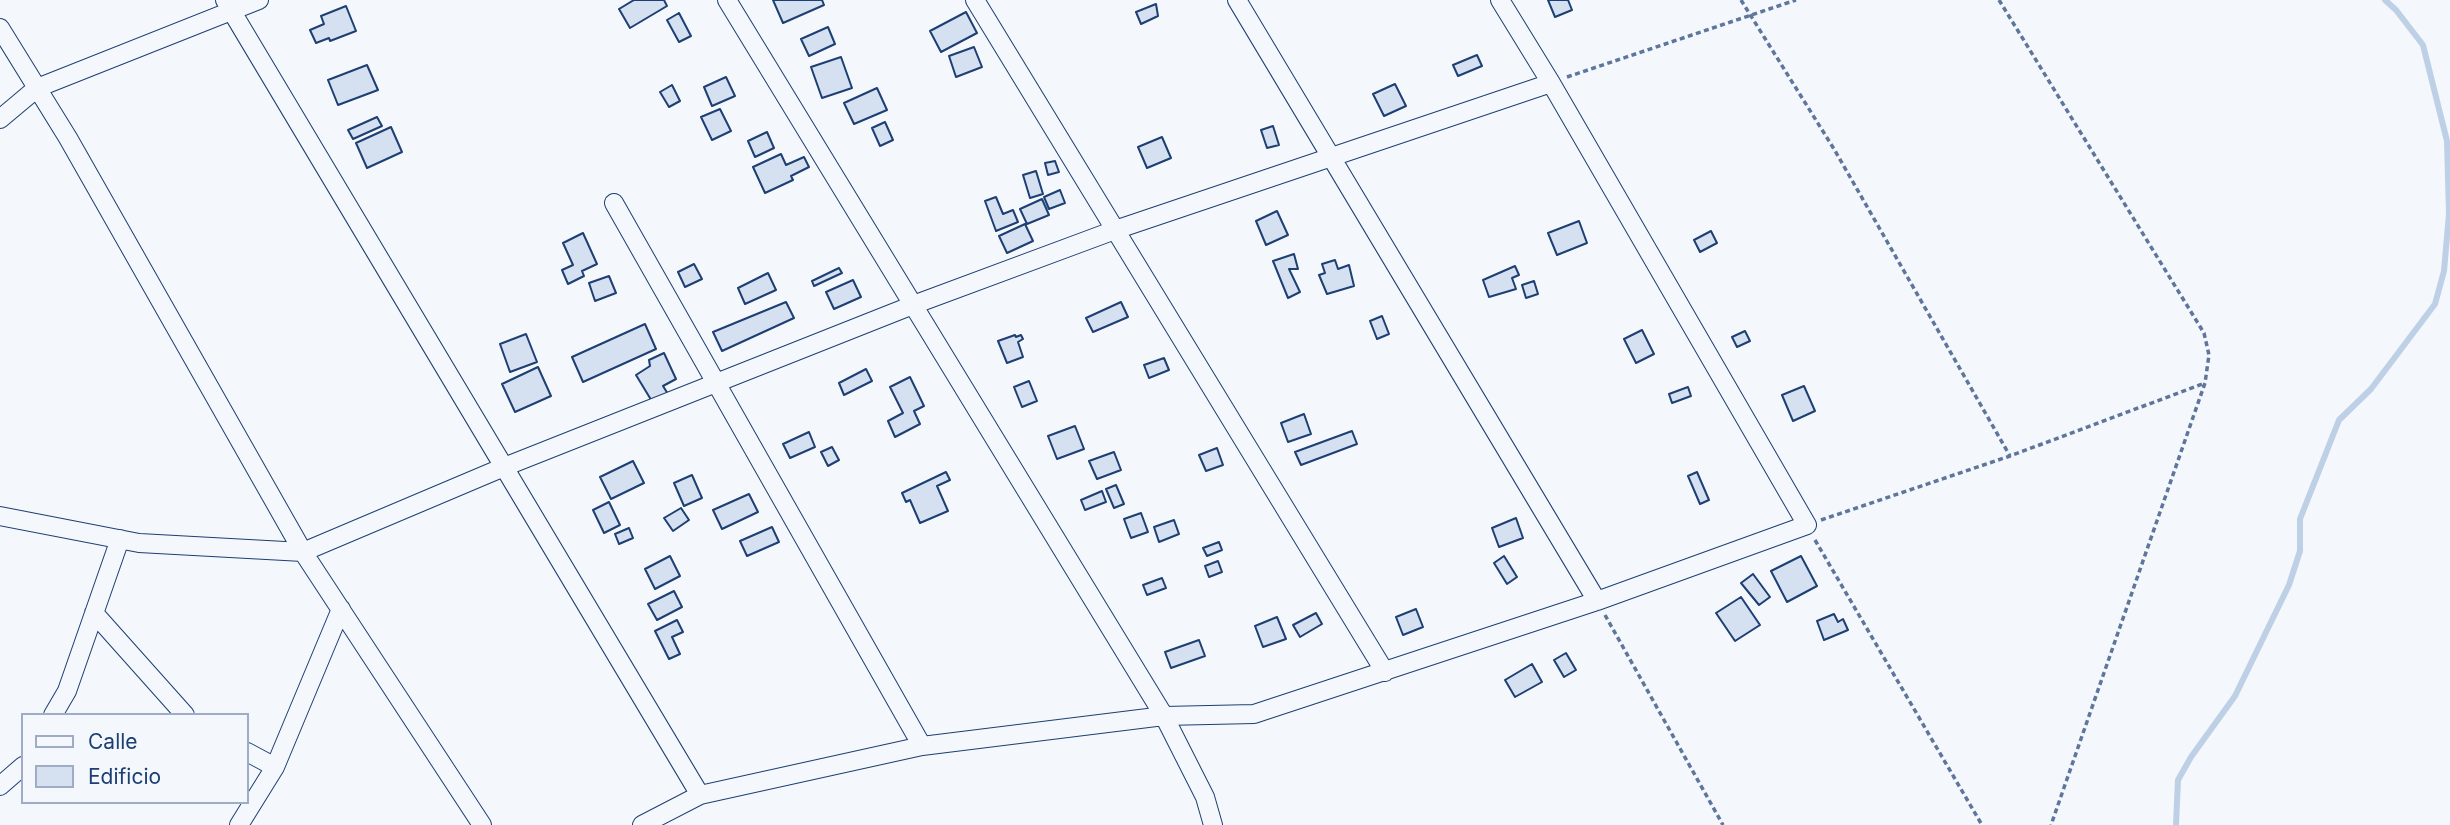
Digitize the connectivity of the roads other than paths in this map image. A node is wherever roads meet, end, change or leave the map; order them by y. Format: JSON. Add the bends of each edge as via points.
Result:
{"nodes":[{"id":1,"x":259,"y":0,"type":"edge"},
{"id":2,"x":727,"y":0,"type":"edge"},
{"id":3,"x":975,"y":0,"type":"edge"},
{"id":4,"x":1237,"y":0,"type":"edge"},
{"id":5,"x":1500,"y":0,"type":"edge"},
{"id":6,"x":228,"y":5,"type":"edge"},
{"id":7,"x":0,"y":28,"type":"edge"},
{"id":8,"x":1551,"y":83,"type":"junction"},
{"id":9,"x":37,"y":88,"type":"junction"},
{"id":10,"x":0,"y":119,"type":"edge"},
{"id":11,"x":1331,"y":157,"type":"junction"},
{"id":12,"x":614,"y":203,"type":"dead end"},
{"id":13,"x":1115,"y":230,"type":"junction"},
{"id":14,"x":913,"y":305,"type":"junction"},
{"id":15,"x":716,"y":383,"type":"junction"},
{"id":16,"x":504,"y":467,"type":"junction"},
{"id":17,"x":0,"y":516,"type":"edge"},
{"id":18,"x":120,"y":539,"type":"junction"},
{"id":19,"x":303,"y":552,"type":"junction"},
{"id":20,"x":1597,"y":601,"type":"junction"},
{"id":21,"x":341,"y":609,"type":"junction"},
{"id":22,"x":94,"y":613,"type":"junction"},
{"id":23,"x":1385,"y":672,"type":"junction"},
{"id":24,"x":54,"y":713,"type":"edge"},
{"id":25,"x":183,"y":713,"type":"edge"},
{"id":26,"x":1164,"y":716,"type":"junction"},
{"id":27,"x":922,"y":746,"type":"junction"},
{"id":28,"x":248,"y":753,"type":"edge"},
{"id":29,"x":275,"y":767,"type":"junction"},
{"id":30,"x":21,"y":768,"type":"edge"},
{"id":31,"x":0,"y":786,"type":"edge"},
{"id":32,"x":700,"y":795,"type":"junction"},
{"id":33,"x":239,"y":825,"type":"edge"},
{"id":34,"x":482,"y":825,"type":"edge"},
{"id":35,"x":642,"y":825,"type":"edge"},
{"id":36,"x":1213,"y":825,"type":"edge"}],
"edges":[{"from":1,"to":6,"type":"street"},
{"from":2,"to":14,"type":"street"},
{"from":3,"to":13,"type":"street"},
{"from":4,"to":11,"type":"street"},
{"from":5,"to":8,"type":"street"},
{"from":6,"to":9,"type":"street"},
{"from":6,"to":16,"type":"street"},
{"from":7,"to":9,"type":"street"},
{"from":8,"to":11,"type":"street"},
{"from":8,"to":20,"type":"street","via":[[1807,525]]},
{"from":9,"to":10,"type":"street"},
{"from":9,"to":19,"type":"street"},
{"from":11,"to":13,"type":"street"},
{"from":11,"to":20,"type":"street"},
{"from":12,"to":15,"type":"street"},
{"from":13,"to":14,"type":"street"},
{"from":13,"to":23,"type":"street"},
{"from":14,"to":15,"type":"street"},
{"from":14,"to":26,"type":"street"},
{"from":15,"to":16,"type":"street"},
{"from":15,"to":27,"type":"street"},
{"from":16,"to":19,"type":"street"},
{"from":16,"to":32,"type":"street"},
{"from":17,"to":18,"type":"street"},
{"from":18,"to":19,"type":"street"},
{"from":18,"to":22,"type":"street"},
{"from":19,"to":21,"type":"street"},
{"from":20,"to":23,"type":"street"},
{"from":21,"to":29,"type":"street"},
{"from":21,"to":34,"type":"street"},
{"from":22,"to":24,"type":"street","via":[[67,691]]},
{"from":22,"to":25,"type":"street"},
{"from":23,"to":26,"type":"street","via":[[1254,714]]},
{"from":26,"to":27,"type":"street"},
{"from":26,"to":36,"type":"street","via":[[1205,797]]},
{"from":27,"to":32,"type":"street"},
{"from":28,"to":29,"type":"street"},
{"from":29,"to":33,"type":"street"},
{"from":30,"to":31,"type":"street"},
{"from":32,"to":35,"type":"street"}]}
